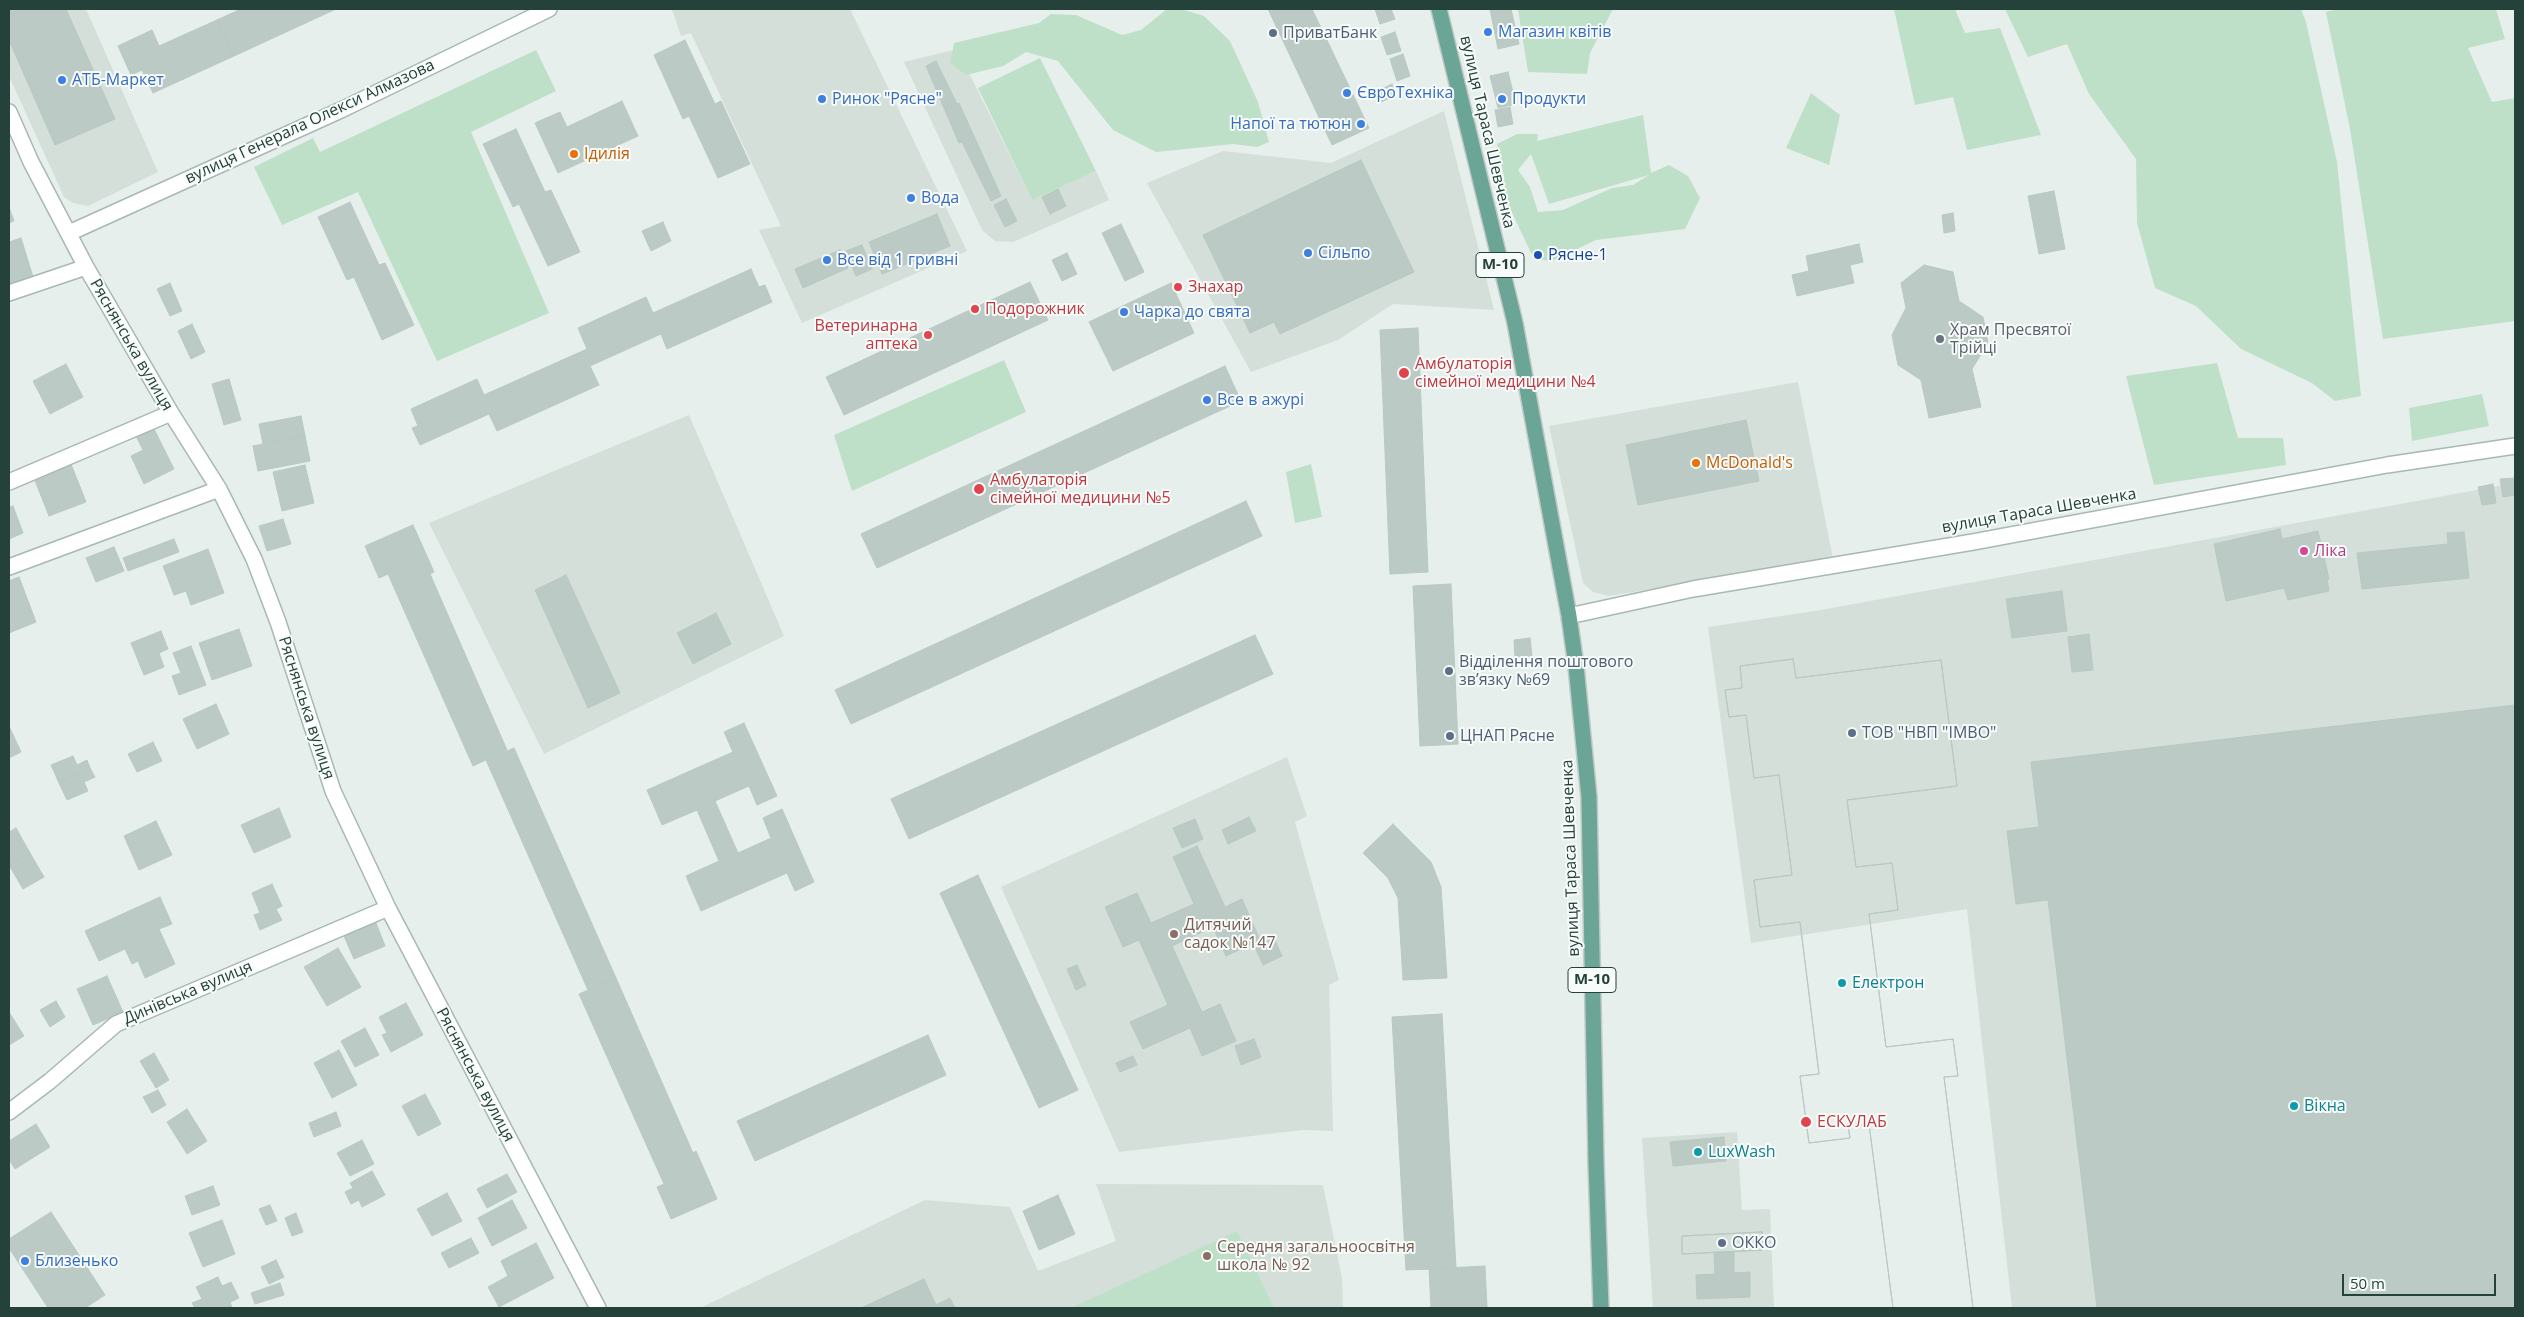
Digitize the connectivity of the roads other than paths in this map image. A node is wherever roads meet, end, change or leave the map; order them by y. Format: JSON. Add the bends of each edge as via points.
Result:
{"nodes":[{"id":1,"x":549,"y":9,"type":"edge"},
{"id":2,"x":1439,"y":9,"type":"edge"},
{"id":3,"x":9,"y":112,"type":"edge"},
{"id":4,"x":69,"y":233,"type":"junction"},
{"id":5,"x":86,"y":267,"type":"junction"},
{"id":6,"x":9,"y":292,"type":"edge"},
{"id":7,"x":171,"y":413,"type":"junction"},
{"id":8,"x":2515,"y":446,"type":"edge"},
{"id":9,"x":9,"y":482,"type":"edge"},
{"id":10,"x":220,"y":489,"type":"junction"},
{"id":11,"x":9,"y":567,"type":"edge"},
{"id":12,"x":1569,"y":616,"type":"junction"},
{"id":13,"x":388,"y":908,"type":"junction"},
{"id":14,"x":9,"y":1112,"type":"edge"},
{"id":15,"x":598,"y":1308,"type":"edge"},
{"id":16,"x":1601,"y":1308,"type":"edge"}],
"edges":[{"from":1,"to":4,"type":"street","name":"вулиця Генерала Олекси Алмазова","via":[[340,110]]},
{"from":2,"to":12,"type":"main road","name":"вулиця Тараса Шевченка","number":"М-10","via":[[1514,323]]},
{"from":3,"to":4,"type":"street","name":"Ряснянська вулиця","via":[[31,162]]},
{"from":4,"to":5,"type":"street","name":"Ряснянська вулиця"},
{"from":5,"to":6,"type":"street"},
{"from":5,"to":7,"type":"street","name":"Ряснянська вулиця"},
{"from":7,"to":9,"type":"street"},
{"from":7,"to":10,"type":"street","name":"Ряснянська вулиця"},
{"from":8,"to":12,"type":"street","name":"вулиця Тараса Шевченка","via":[[2387,465],[1973,542],[1693,589]]},
{"from":10,"to":11,"type":"street"},
{"from":10,"to":13,"type":"street","name":"Ряснянська вулиця","via":[[264,585],[333,791]]},
{"from":12,"to":16,"type":"main road","name":"вулиця Тараса Шевченка","number":"М-10","via":[[1589,797]]},
{"from":13,"to":14,"type":"street","name":"Динівська вулиця","via":[[116,1024]]},
{"from":13,"to":15,"type":"street","name":"Ряснянська вулиця"}]}
